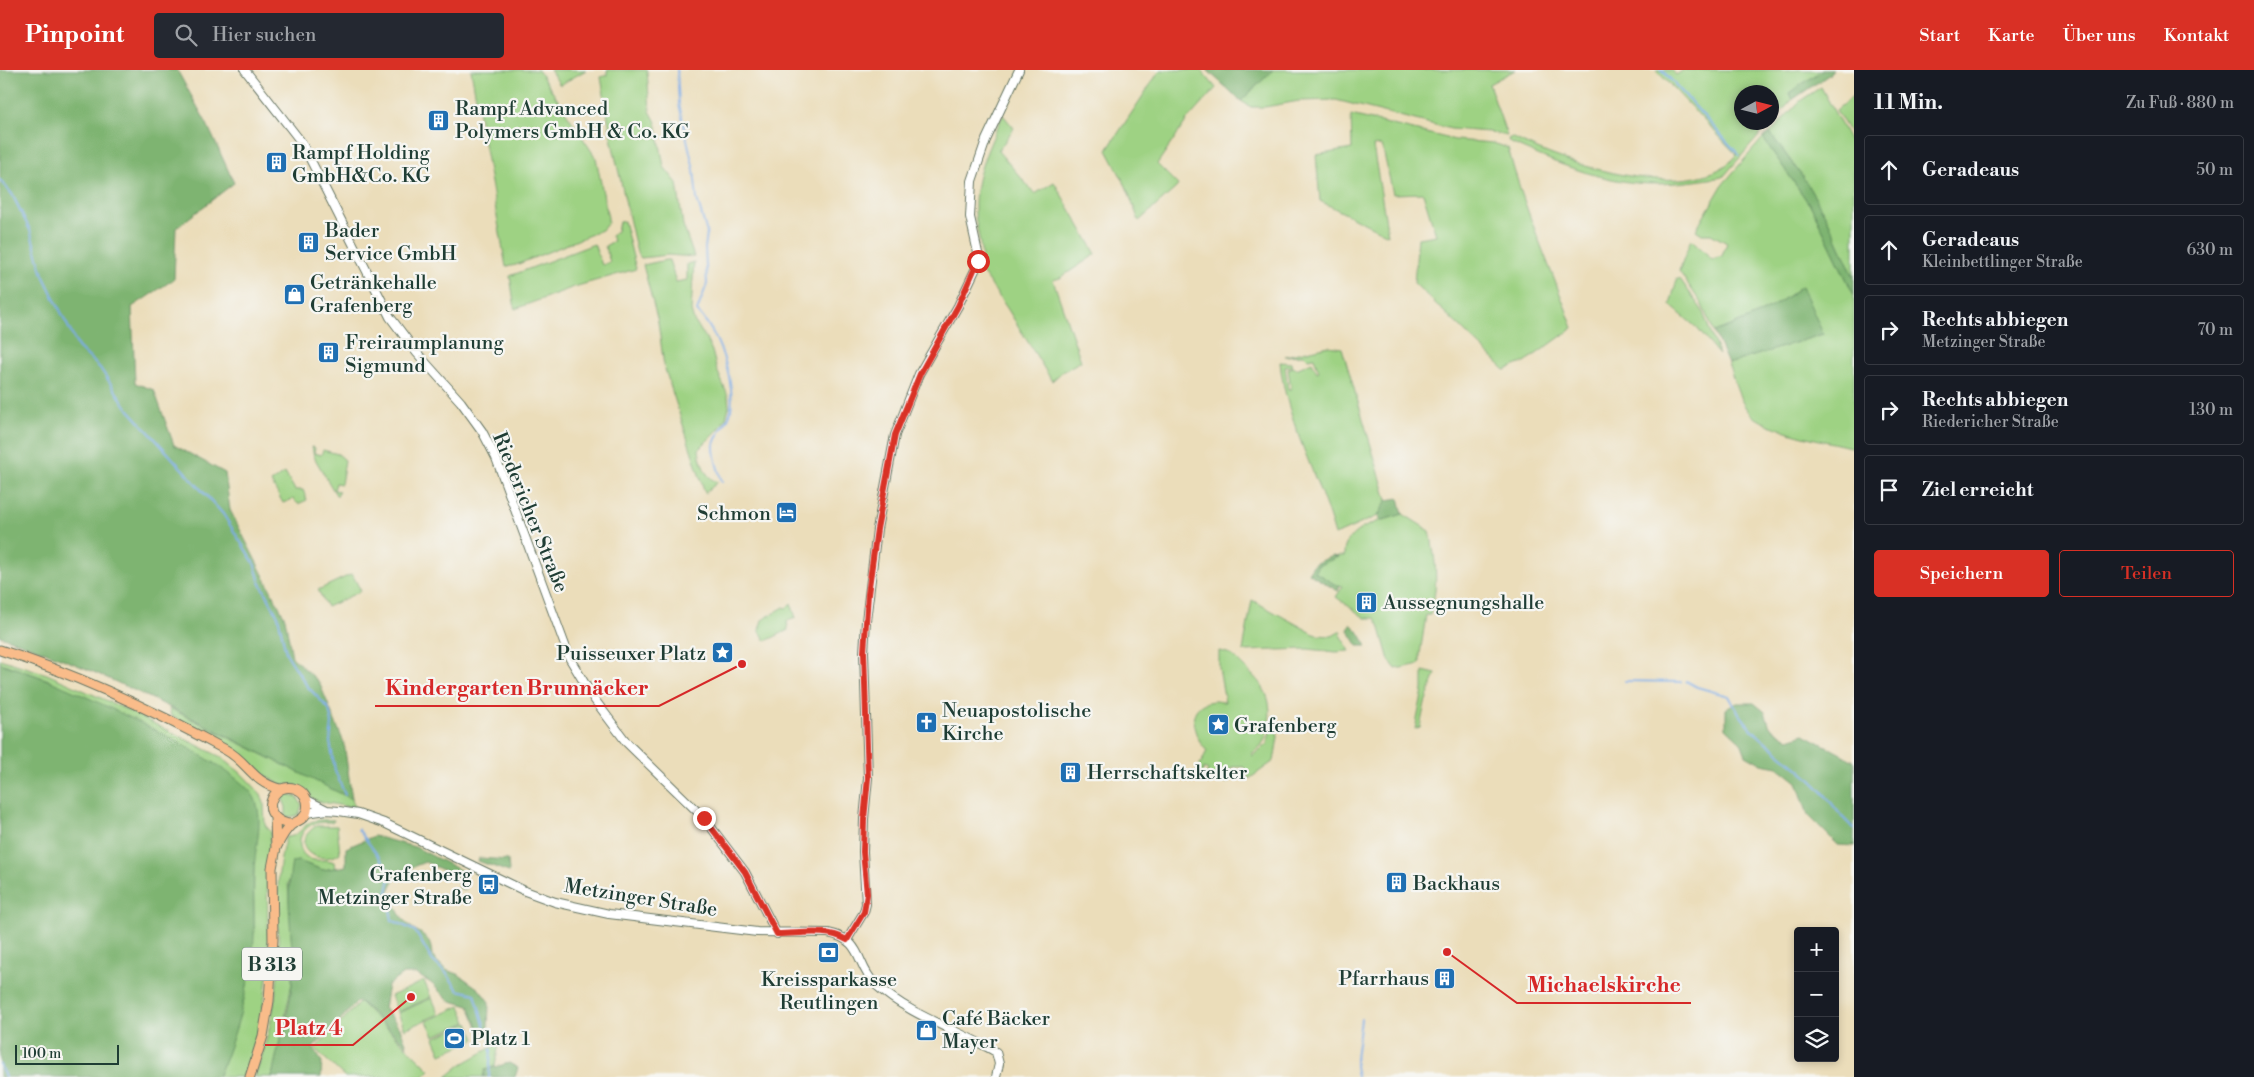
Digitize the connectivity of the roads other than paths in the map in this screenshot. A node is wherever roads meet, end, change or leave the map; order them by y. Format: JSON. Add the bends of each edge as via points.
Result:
{"nodes":[{"id":1,"x":244,"y":70,"type":"edge"},
{"id":2,"x":1019,"y":70,"type":"edge"},
{"id":3,"x":0,"y":650,"type":"edge"},
{"id":4,"x":263,"y":784,"type":"junction"},
{"id":5,"x":280,"y":789,"type":"junction"},
{"id":6,"x":272,"y":798,"type":"junction"},
{"id":7,"x":307,"y":800,"type":"junction"},
{"id":8,"x":326,"y":810,"type":"junction"},
{"id":9,"x":306,"y":813,"type":"junction"},
{"id":10,"x":275,"y":818,"type":"junction"},
{"id":11,"x":292,"y":824,"type":"junction"},
{"id":12,"x":276,"y":848,"type":"junction"},
{"id":13,"x":777,"y":934,"type":"junction"},
{"id":14,"x":847,"y":940,"type":"junction"},
{"id":15,"x":250,"y":1077,"type":"edge"},
{"id":16,"x":996,"y":1077,"type":"edge"}],
"edges":[{"from":1,"to":13,"type":"street","name":"Riedericher Straße","via":[[302,143],[390,317],[482,432],[496,458],[570,659],[594,699],[627,743],[704,818],[745,872]]},
{"from":2,"to":14,"type":"street","via":[[986,140],[972,180],[970,217],[978,261],[958,306],[920,374],[895,435],[877,529],[864,652],[868,778],[863,852],[867,894],[864,912]]},
{"from":3,"to":4,"type":"main road","via":[[80,677],[162,716],[229,751]]},
{"from":4,"to":5,"type":"main road"},
{"from":4,"to":6,"type":"main road"},
{"from":5,"to":6,"type":"main road"},
{"from":5,"to":7,"type":"main road","via":[[293,787]]},
{"from":6,"to":10,"type":"main road"},
{"from":7,"to":8,"type":"street","name":"Metzinger Straße"},
{"from":7,"to":9,"type":"main road"},
{"from":8,"to":9,"type":"street","name":"Metzinger Straße"},
{"from":8,"to":13,"type":"street","name":"Metzinger Straße","via":[[358,814],[384,823],[525,891],[555,902],[610,914]]},
{"from":9,"to":11,"type":"main road"},
{"from":10,"to":11,"type":"main road"},
{"from":10,"to":12,"type":"main road","number":"B 313"},
{"from":11,"to":12,"type":"main road","number":"B 313"},
{"from":12,"to":15,"type":"main road","number":"B 313","via":[[272,868],[273,940],[269,1001]]},
{"from":13,"to":14,"type":"street","name":"Metzinger Straße","via":[[828,933]]},
{"from":14,"to":16,"type":"street","via":[[858,951],[870,978],[884,991],[937,1024],[996,1052],[999,1064]]}]}
